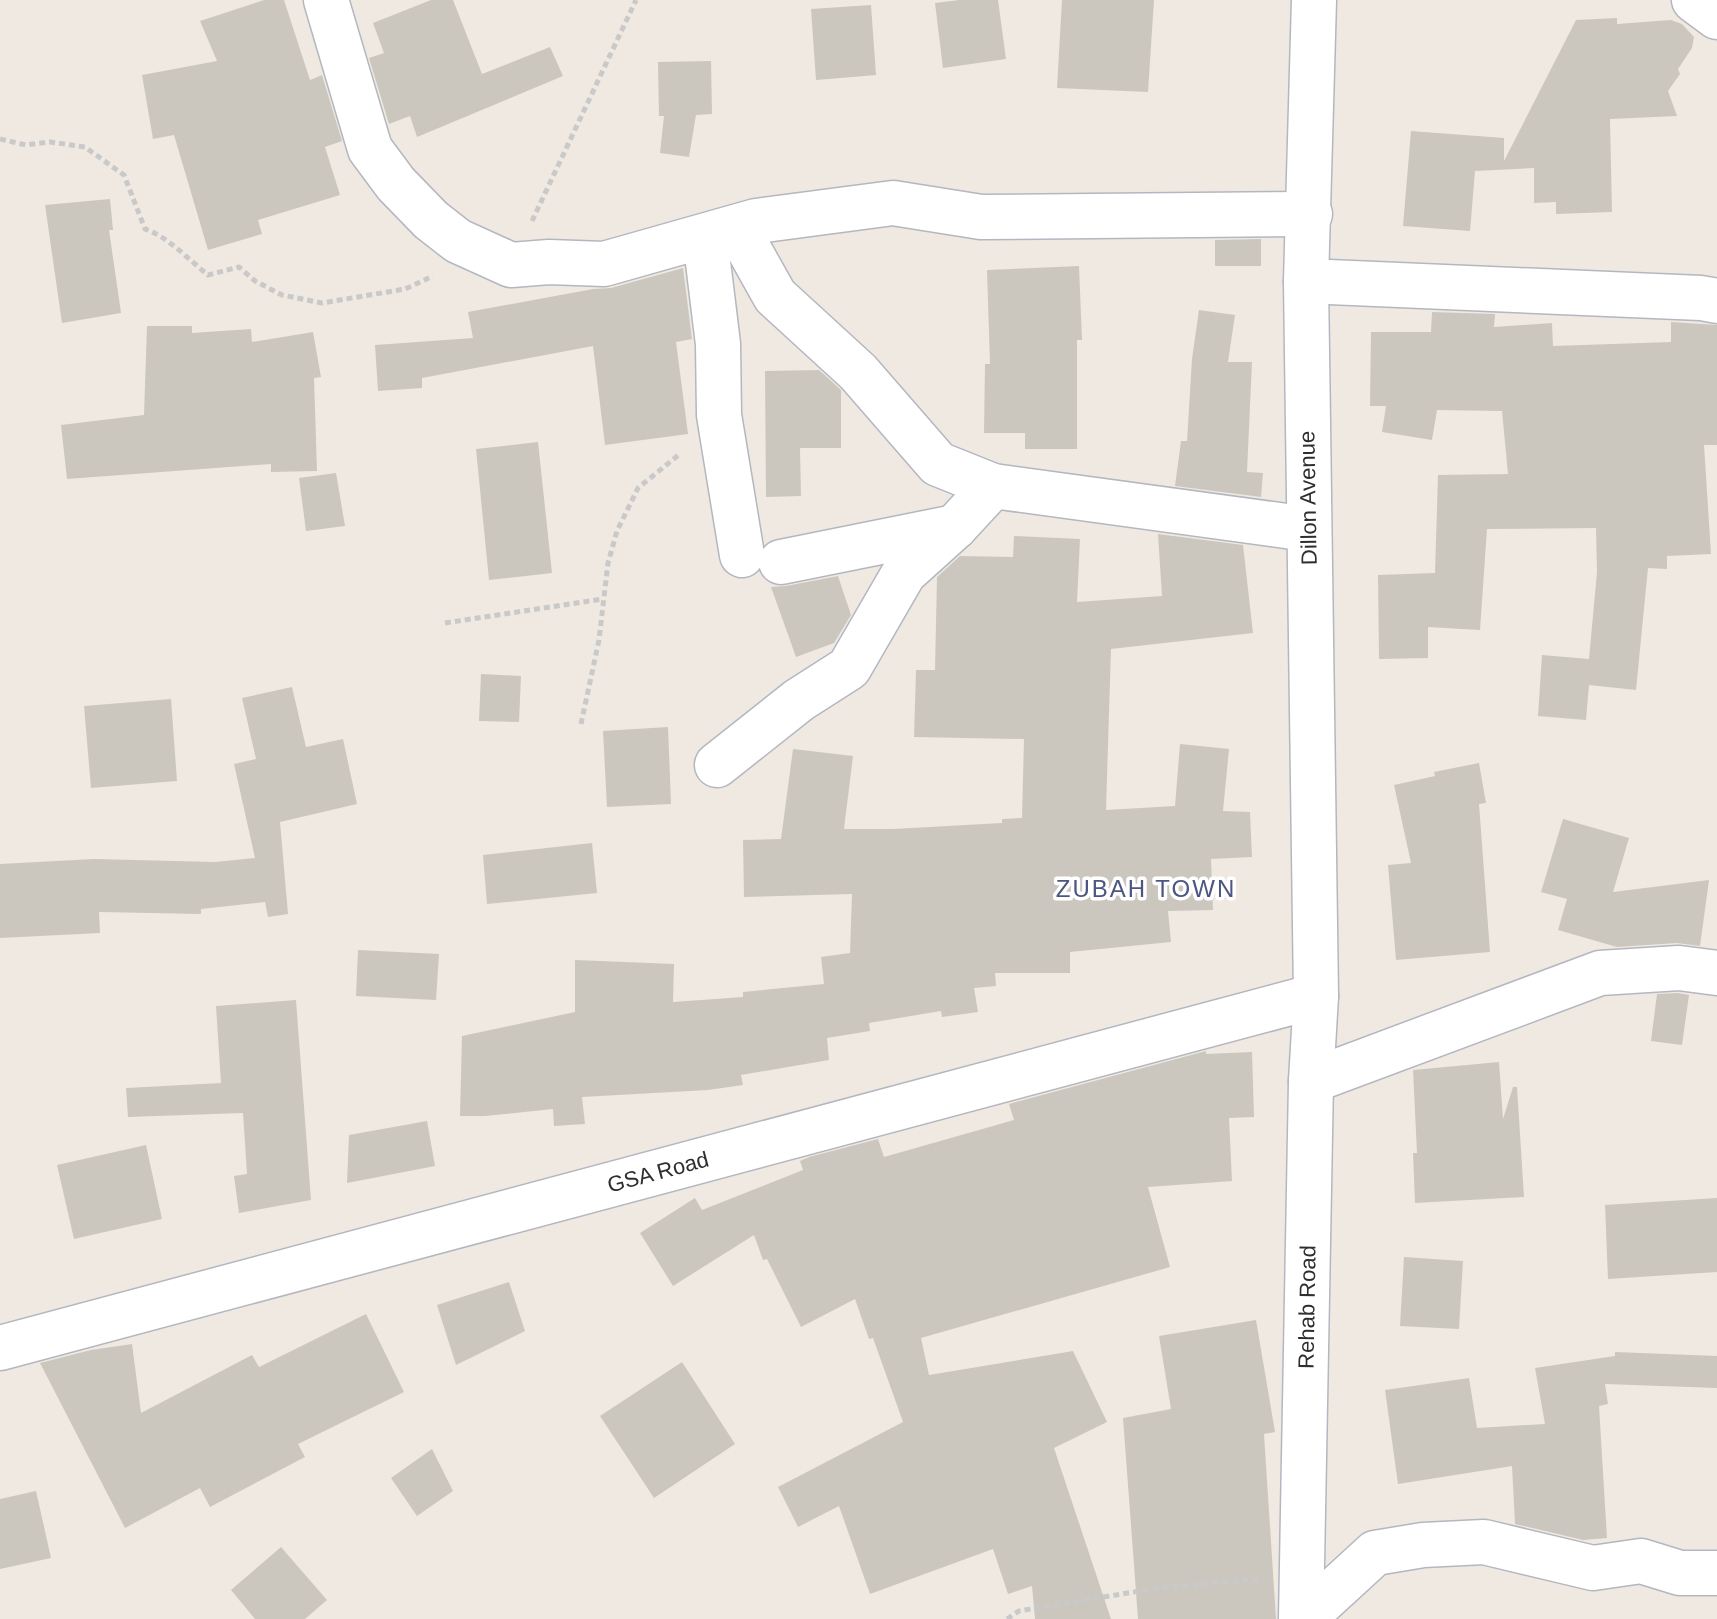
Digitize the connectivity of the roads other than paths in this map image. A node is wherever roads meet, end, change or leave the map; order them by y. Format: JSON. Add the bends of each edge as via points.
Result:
{"nodes":[{"id":1,"x":326,"y":0,"type":"edge"},
{"id":2,"x":1314,"y":0,"type":"edge"},
{"id":3,"x":1694,"y":0,"type":"edge"},
{"id":4,"x":1717,"y":17,"type":"edge"},
{"id":5,"x":1310,"y":214,"type":"junction"},
{"id":6,"x":721,"y":233,"type":"junction"},
{"id":7,"x":1306,"y":281,"type":"junction"},
{"id":8,"x":1717,"y":301,"type":"edge"},
{"id":9,"x":993,"y":486,"type":"junction"},
{"id":10,"x":955,"y":527,"type":"junction"},
{"id":11,"x":1308,"y":529,"type":"junction"},
{"id":12,"x":717,"y":765,"type":"dead end"},
{"id":13,"x":1717,"y":973,"type":"edge"},
{"id":14,"x":1316,"y":996,"type":"junction"},
{"id":15,"x":1311,"y":1081,"type":"junction"},
{"id":16,"x":0,"y":1348,"type":"edge"},
{"id":17,"x":1717,"y":1573,"type":"edge"},
{"id":18,"x":1302,"y":1612,"type":"edge"}],
"edges":[{"from":1,"to":6,"type":"street","via":[[370,149],[396,184],[458,241],[511,265],[604,264]]},
{"from":2,"to":5,"type":"street","name":"Dillon Avenue"},
{"from":3,"to":4,"type":"street"},
{"from":5,"to":6,"type":"street","via":[[981,217],[893,203],[756,221]]},
{"from":5,"to":7,"type":"street","name":"Dillon Avenue"},
{"from":6,"to":9,"type":"street","via":[[775,296],[858,372],[938,464]]},
{"from":6,"to":10,"type":"street","via":[[719,415],[761,558]]},
{"from":7,"to":8,"type":"street"},
{"from":7,"to":11,"type":"street","name":"Dillon Avenue"},
{"from":9,"to":10,"type":"street"},
{"from":9,"to":11,"type":"street"},
{"from":10,"to":12,"type":"street","via":[[904,573],[849,668]]},
{"from":11,"to":14,"type":"street","name":"Dillon Avenue"},
{"from":13,"to":15,"type":"street","via":[[1679,968],[1600,973]]},
{"from":14,"to":15,"type":"street","name":"Rehab Road"},
{"from":14,"to":16,"type":"street","name":"GSA Road"},
{"from":15,"to":18,"type":"street","name":"Rehab Road"},
{"from":17,"to":18,"type":"street","via":[[1680,1573],[1641,1561],[1593,1568],[1484,1542],[1423,1545],[1375,1553]]}]}
